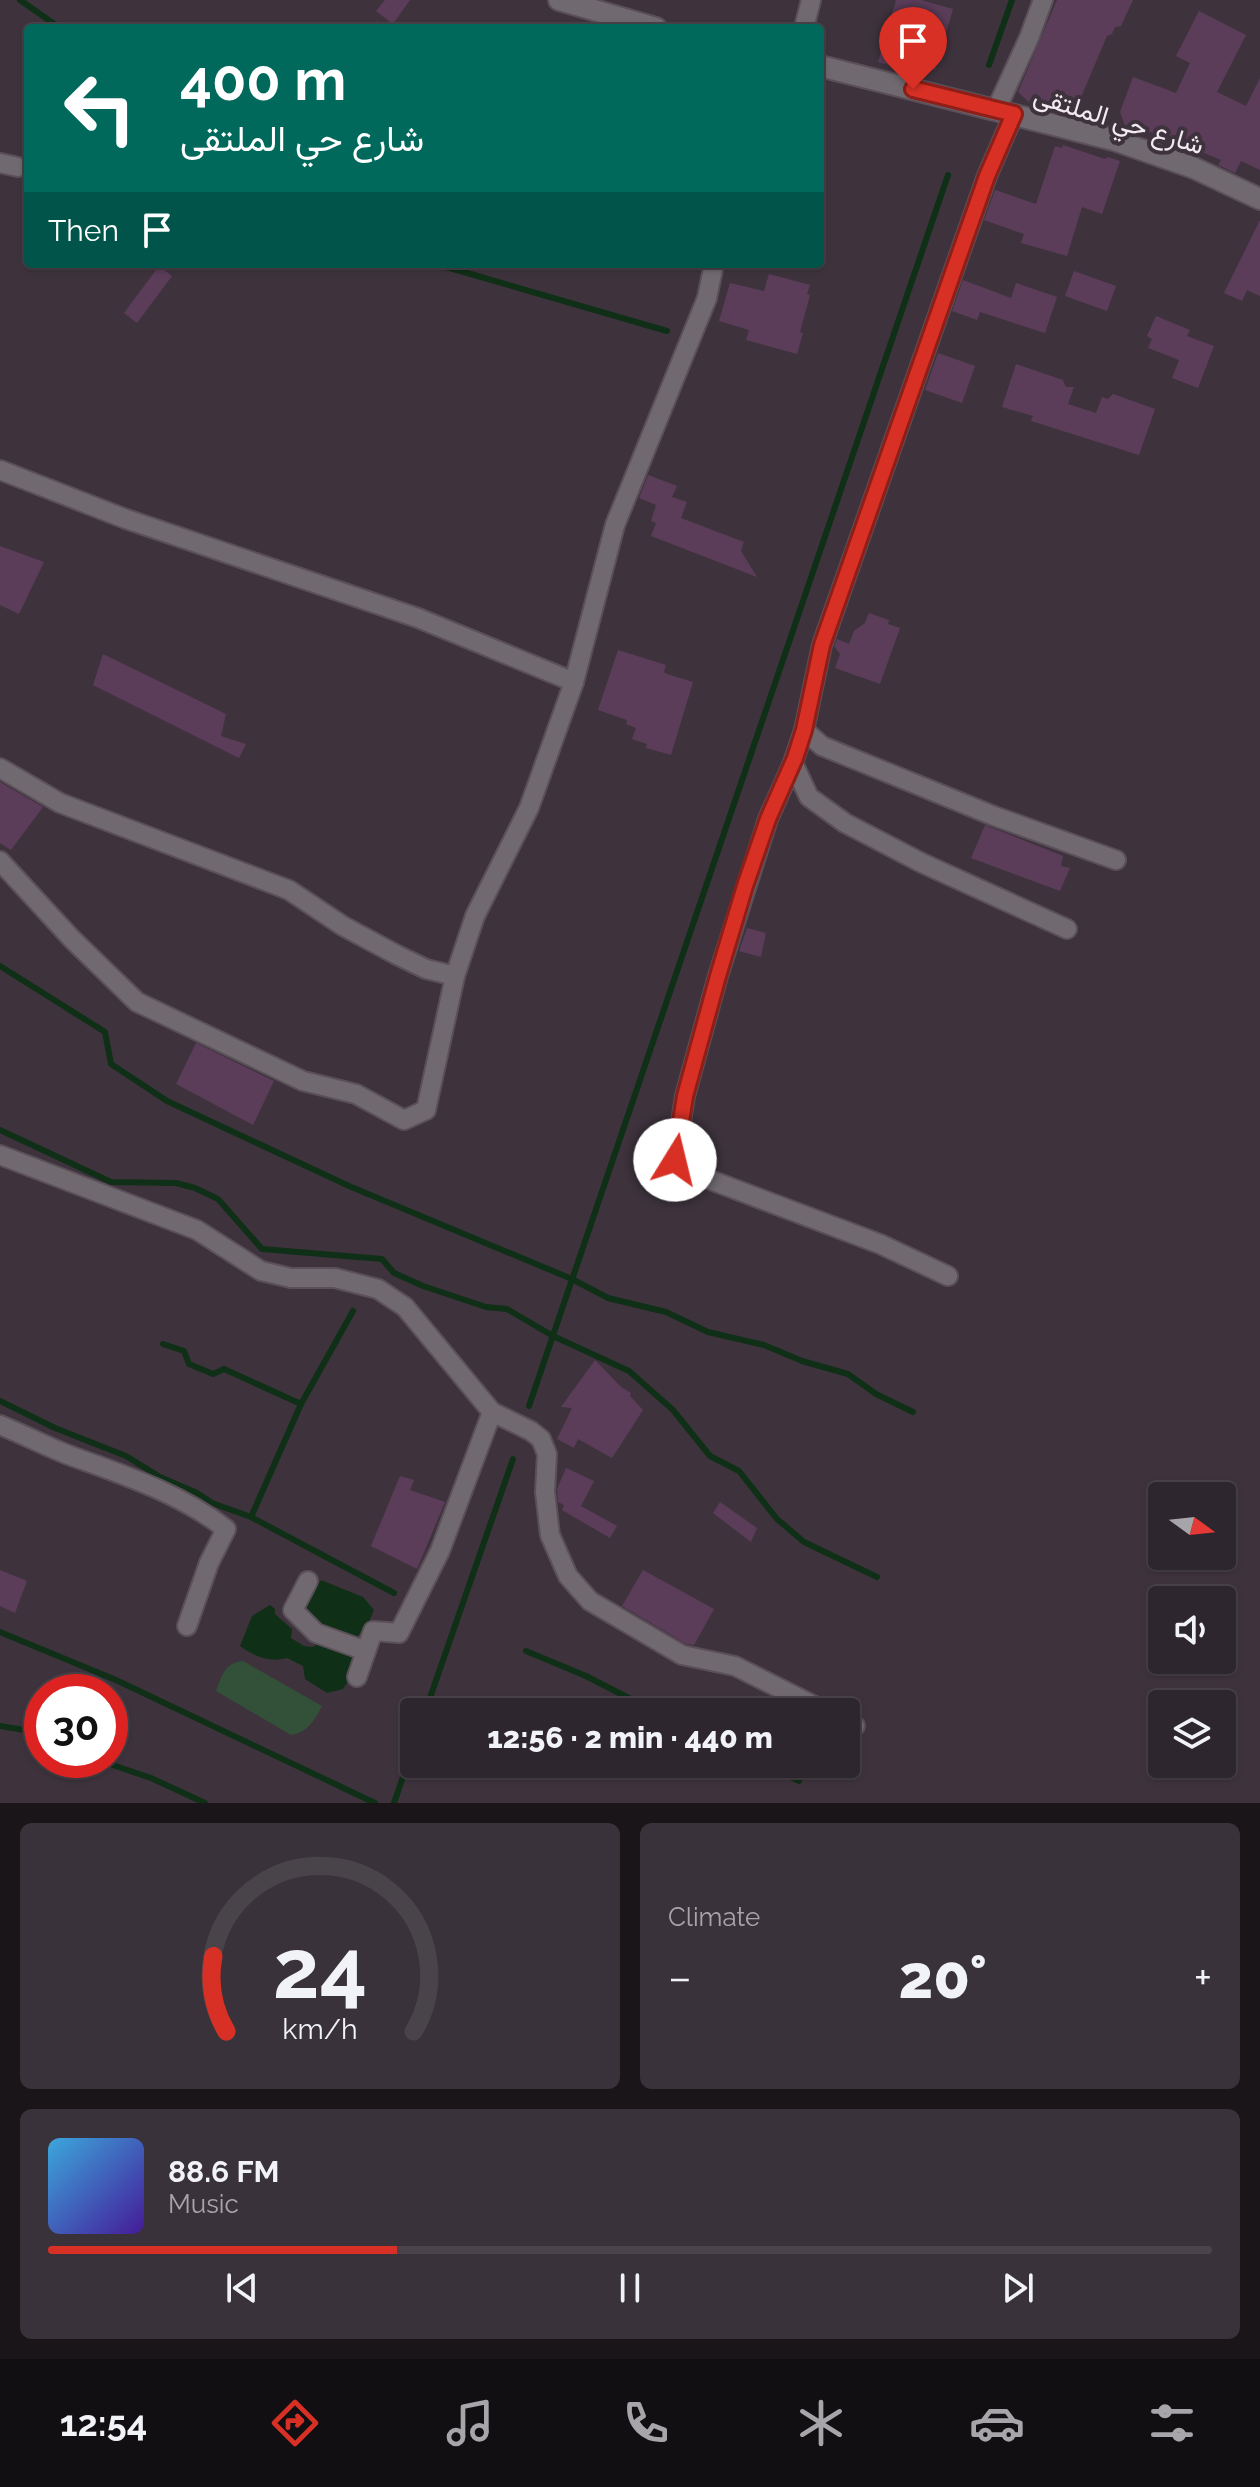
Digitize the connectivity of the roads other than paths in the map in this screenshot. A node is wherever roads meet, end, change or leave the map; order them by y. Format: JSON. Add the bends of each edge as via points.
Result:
{"nodes":[{"id":1,"x":559,"y":0,"type":"edge"},
{"id":2,"x":811,"y":0,"type":"edge"},
{"id":3,"x":1043,"y":0,"type":"edge"},
{"id":4,"x":642,"y":24,"type":"edge"},
{"id":5,"x":805,"y":24,"type":"edge"},
{"id":6,"x":824,"y":67,"type":"edge"},
{"id":7,"x":1005,"y":112,"type":"junction"},
{"id":8,"x":1260,"y":199,"type":"edge"},
{"id":9,"x":713,"y":268,"type":"edge"},
{"id":10,"x":0,"y":470,"type":"edge"},
{"id":11,"x":574,"y":682,"type":"junction"},
{"id":12,"x":804,"y":730,"type":"junction"},
{"id":13,"x":793,"y":763,"type":"junction"},
{"id":14,"x":0,"y":768,"type":"edge"},
{"id":15,"x":1116,"y":860,"type":"dead end"},
{"id":16,"x":0,"y":861,"type":"edge"},
{"id":17,"x":1067,"y":929,"type":"dead end"},
{"id":18,"x":455,"y":976,"type":"junction"},
{"id":19,"x":0,"y":1155,"type":"edge"},
{"id":20,"x":948,"y":1276,"type":"dead end"},
{"id":21,"x":492,"y":1412,"type":"junction"},
{"id":22,"x":0,"y":1425,"type":"edge"},
{"id":23,"x":308,"y":1581,"type":"dead end"},
{"id":24,"x":187,"y":1626,"type":"dead end"},
{"id":25,"x":366,"y":1651,"type":"junction"},
{"id":26,"x":357,"y":1677,"type":"dead end"},
{"id":27,"x":799,"y":1698,"type":"edge"}],
"edges":[{"from":1,"to":4,"type":"street"},
{"from":2,"to":5,"type":"street"},
{"from":3,"to":7,"type":"street"},
{"from":6,"to":7,"type":"street","name":"شارع حي الملتقى"},
{"from":7,"to":8,"type":"street","name":"شارع حي الملتقى","via":[[1114,140],[1194,168]]},
{"from":7,"to":12,"type":"street","via":[[822,645]]},
{"from":9,"to":11,"type":"street","via":[[707,298],[615,525]]},
{"from":10,"to":11,"type":"street","via":[[126,519],[418,618]]},
{"from":11,"to":18,"type":"street","via":[[529,808],[475,916]]},
{"from":12,"to":13,"type":"street"},
{"from":12,"to":15,"type":"street","via":[[822,746]]},
{"from":13,"to":17,"type":"street","via":[[809,797],[845,823]]},
{"from":13,"to":20,"type":"street","via":[[768,819],[718,976],[685,1096],[675,1160],[700,1176],[880,1244]]},
{"from":14,"to":18,"type":"street","via":[[60,803],[289,890],[397,955]]},
{"from":16,"to":18,"type":"street","via":[[137,1002],[303,1081],[356,1094],[404,1120],[426,1110]]},
{"from":19,"to":21,"type":"street","via":[[197,1230],[261,1271],[291,1278],[335,1278],[378,1289],[405,1307]]},
{"from":21,"to":25,"type":"street","via":[[440,1551],[399,1633],[373,1631]]},
{"from":21,"to":27,"type":"street","via":[[531,1431],[545,1446],[550,1535],[568,1576],[590,1601],[682,1655],[735,1666]]},
{"from":22,"to":24,"type":"street","via":[[161,1490],[226,1529]]},
{"from":23,"to":25,"type":"street","via":[[293,1610],[316,1633]]},
{"from":25,"to":26,"type":"street"}]}
